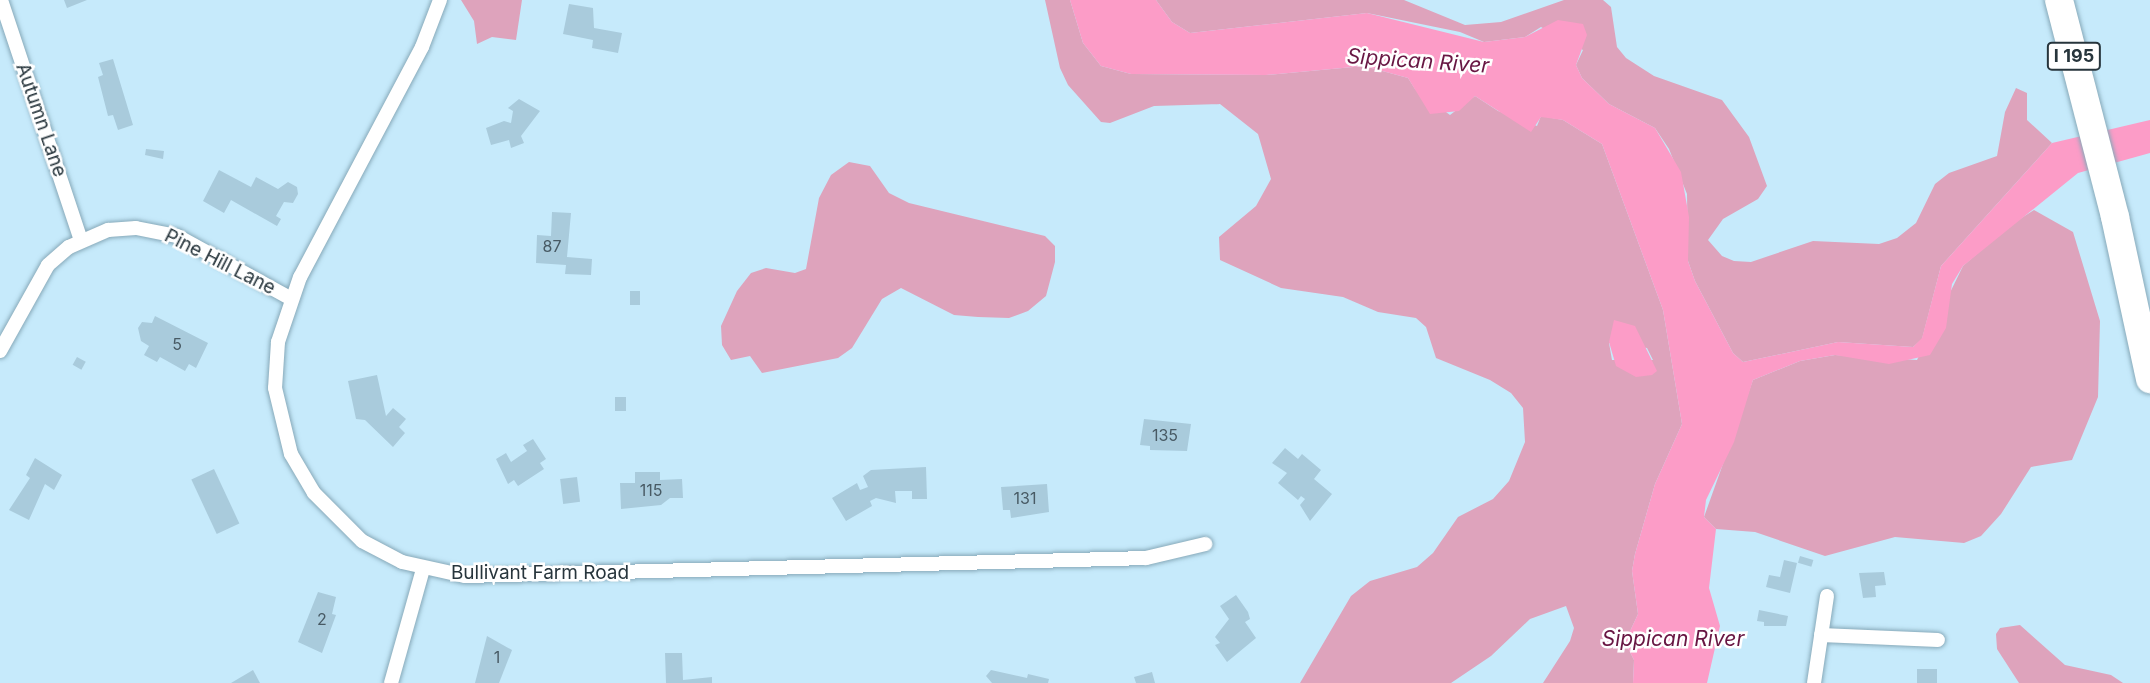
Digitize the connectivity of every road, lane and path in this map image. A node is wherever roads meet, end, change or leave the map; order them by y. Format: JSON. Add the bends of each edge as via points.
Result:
{"nodes":[{"id":1,"x":1,"y":0,"type":"edge"},
{"id":2,"x":440,"y":0,"type":"edge"},
{"id":3,"x":2059,"y":0,"type":"edge"},
{"id":4,"x":81,"y":240,"type":"junction"},
{"id":5,"x":290,"y":298,"type":"junction"},
{"id":6,"x":0,"y":351,"type":"edge"},
{"id":7,"x":2150,"y":379,"type":"edge"},
{"id":8,"x":1205,"y":544,"type":"dead end"},
{"id":9,"x":423,"y":569,"type":"junction"},
{"id":10,"x":1827,"y":596,"type":"dead end"},
{"id":11,"x":1821,"y":635,"type":"junction"},
{"id":12,"x":1938,"y":640,"type":"dead end"},
{"id":13,"x":391,"y":683,"type":"edge"},
{"id":14,"x":1814,"y":683,"type":"edge"}],
"edges":[{"from":1,"to":4,"type":"street","name":"Autumn Lane"},
{"from":2,"to":5,"type":"street","name":"Bullivant Farm Road","via":[[422,47]]},
{"from":3,"to":7,"type":"highway","number":"I 195"},
{"from":4,"to":5,"type":"street","name":"Pine Hill Lane","via":[[122,228],[163,232]]},
{"from":4,"to":6,"type":"street","name":"Pine Hill Lane","via":[[39,276]]},
{"from":5,"to":9,"type":"street","name":"Bullivant Farm Road","via":[[278,342],[275,388],[283,432],[296,464],[344,527],[382,553]]},
{"from":8,"to":9,"type":"street","name":"Bullivant Farm Road","via":[[1166,557],[1132,559],[486,576]]},
{"from":9,"to":13,"type":"street"},
{"from":10,"to":11,"type":"street"},
{"from":11,"to":12,"type":"street"},
{"from":11,"to":14,"type":"street"}]}
